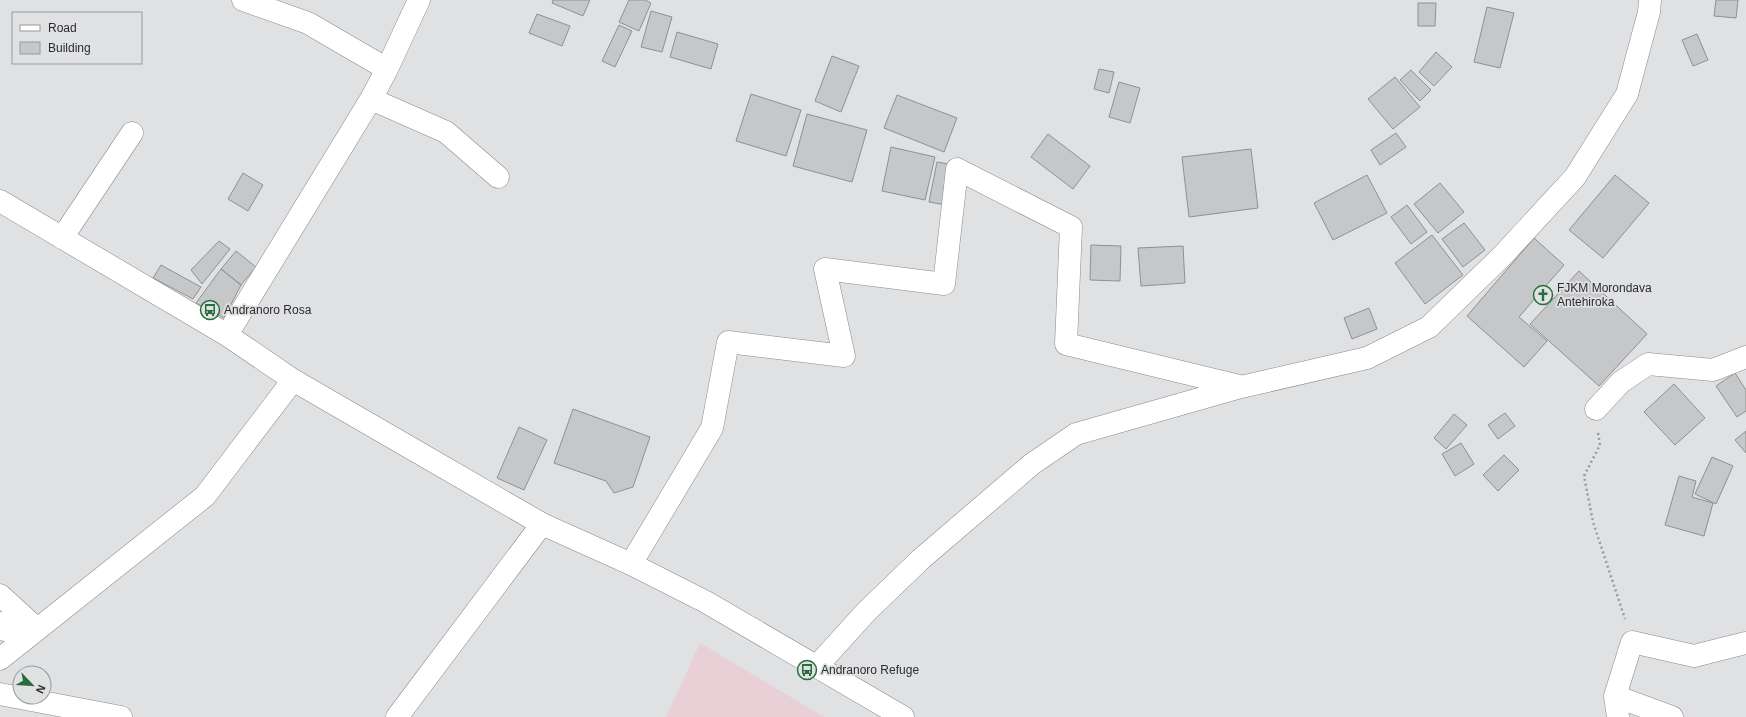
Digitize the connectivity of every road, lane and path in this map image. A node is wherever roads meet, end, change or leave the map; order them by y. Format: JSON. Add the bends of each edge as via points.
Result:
{"nodes":[{"id":1,"x":242,"y":0,"type":"edge"},
{"id":2,"x":419,"y":0,"type":"edge"},
{"id":3,"x":1650,"y":0,"type":"edge"},
{"id":4,"x":387,"y":69,"type":"junction"},
{"id":5,"x":371,"y":99,"type":"junction"},
{"id":6,"x":132,"y":133,"type":"dead end"},
{"id":7,"x":498,"y":178,"type":"dead end"},
{"id":8,"x":0,"y":201,"type":"edge"},
{"id":9,"x":62,"y":238,"type":"junction"},
{"id":10,"x":227,"y":335,"type":"junction"},
{"id":11,"x":1746,"y":357,"type":"edge"},
{"id":12,"x":293,"y":380,"type":"junction"},
{"id":13,"x":1241,"y":387,"type":"junction"},
{"id":14,"x":1596,"y":409,"type":"joint"},
{"id":15,"x":542,"y":524,"type":"junction"},
{"id":16,"x":631,"y":564,"type":"junction"},
{"id":17,"x":0,"y":595,"type":"edge"},
{"id":18,"x":0,"y":623,"type":"edge"},
{"id":19,"x":37,"y":629,"type":"junction"},
{"id":20,"x":1632,"y":642,"type":"junction"},
{"id":21,"x":1746,"y":643,"type":"edge"},
{"id":22,"x":0,"y":659,"type":"edge"},
{"id":23,"x":817,"y":666,"type":"junction"},
{"id":24,"x":0,"y":694,"type":"edge"},
{"id":25,"x":1615,"y":696,"type":"junction"},
{"id":26,"x":121,"y":717,"type":"edge"},
{"id":27,"x":397,"y":717,"type":"edge"},
{"id":28,"x":903,"y":717,"type":"edge"},
{"id":29,"x":1618,"y":717,"type":"edge"},
{"id":30,"x":1672,"y":717,"type":"edge"}],
"edges":[{"from":1,"to":4,"type":"street","via":[[308,23]]},
{"from":2,"to":4,"type":"street"},
{"from":3,"to":13,"type":"street","via":[[1627,94],[1575,176],[1503,255],[1429,327],[1366,358]]},
{"from":4,"to":5,"type":"street"},
{"from":5,"to":7,"type":"street","via":[[446,132]]},
{"from":5,"to":10,"type":"street"},
{"from":6,"to":9,"type":"street"},
{"from":8,"to":9,"type":"street"},
{"from":9,"to":10,"type":"street"},
{"from":10,"to":12,"type":"street"},
{"from":11,"to":14,"type":"street","via":[[1714,370],[1648,364],[1621,382]]},
{"from":12,"to":15,"type":"street"},
{"from":12,"to":19,"type":"street","via":[[205,496]]},
{"from":13,"to":16,"type":"street","via":[[1066,344],[1071,227],[957,169],[944,284],[825,269],[844,356],[728,342],[712,428]]},
{"from":13,"to":23,"type":"street","via":[[1076,434],[1032,464],[921,558],[866,612]]},
{"from":14,"to":20,"type":"path","via":[[1600,445],[1584,476],[1593,522]]},
{"from":15,"to":16,"type":"street"},
{"from":15,"to":27,"type":"street"},
{"from":16,"to":23,"type":"street","via":[[706,602]]},
{"from":17,"to":19,"type":"street"},
{"from":18,"to":19,"type":"street","via":[[5,630]]},
{"from":19,"to":22,"type":"street"},
{"from":20,"to":21,"type":"street","via":[[1694,656]]},
{"from":20,"to":25,"type":"street"},
{"from":23,"to":28,"type":"street"},
{"from":24,"to":26,"type":"street"},
{"from":25,"to":29,"type":"street"},
{"from":25,"to":30,"type":"street"}]}
